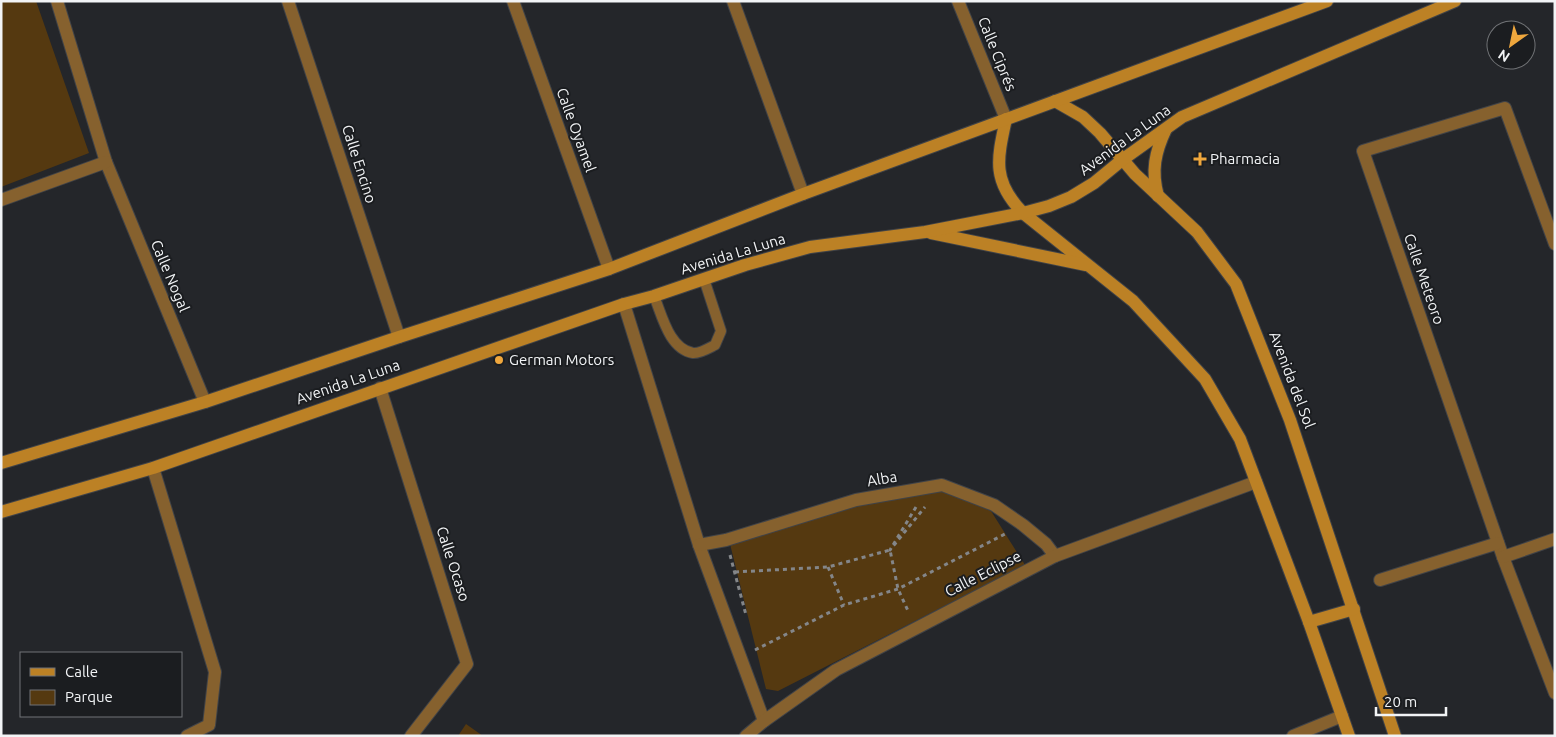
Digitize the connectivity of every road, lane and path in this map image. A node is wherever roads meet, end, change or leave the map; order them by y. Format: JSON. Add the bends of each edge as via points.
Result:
{"nodes":[{"id":1,"x":57,"y":1,"type":"edge"},
{"id":2,"x":288,"y":1,"type":"edge"},
{"id":3,"x":513,"y":1,"type":"edge"},
{"id":4,"x":733,"y":1,"type":"edge"},
{"id":5,"x":958,"y":1,"type":"edge"},
{"id":6,"x":1327,"y":1,"type":"edge"},
{"id":7,"x":1455,"y":1,"type":"edge"},
{"id":8,"x":1056,"y":101,"type":"junction"},
{"id":9,"x":1006,"y":119,"type":"junction"},
{"id":10,"x":1166,"y":127,"type":"junction"},
{"id":11,"x":1122,"y":160,"type":"junction"},
{"id":12,"x":106,"y":162,"type":"junction"},
{"id":13,"x":803,"y":194,"type":"junction"},
{"id":14,"x":1158,"y":196,"type":"junction"},
{"id":15,"x":1,"y":200,"type":"edge"},
{"id":16,"x":1023,"y":213,"type":"junction"},
{"id":17,"x":925,"y":232,"type":"junction"},
{"id":18,"x":1555,"y":244,"type":"edge"},
{"id":19,"x":1090,"y":266,"type":"junction"},
{"id":20,"x":609,"y":269,"type":"junction"},
{"id":21,"x":704,"y":279,"type":"junction"},
{"id":22,"x":654,"y":296,"type":"junction"},
{"id":23,"x":624,"y":304,"type":"junction"},
{"id":24,"x":399,"y":337,"type":"junction"},
{"id":25,"x":380,"y":388,"type":"junction"},
{"id":26,"x":205,"y":402,"type":"junction"},
{"id":27,"x":1,"y":463,"type":"edge"},
{"id":28,"x":153,"y":468,"type":"junction"},
{"id":29,"x":1256,"y":482,"type":"junction"},
{"id":30,"x":942,"y":485,"type":"junction"},
{"id":31,"x":927,"y":488,"type":"junction"},
{"id":32,"x":1,"y":512,"type":"edge"},
{"id":33,"x":1023,"y":525,"type":"junction"},
{"id":34,"x":1555,"y":539,"type":"edge"},
{"id":35,"x":726,"y":540,"type":"junction"},
{"id":36,"x":1498,"y":543,"type":"junction"},
{"id":37,"x":699,"y":545,"type":"junction"},
{"id":38,"x":890,"y":550,"type":"junction"},
{"id":39,"x":1055,"y":556,"type":"junction"},
{"id":40,"x":1503,"y":557,"type":"junction"},
{"id":41,"x":828,"y":567,"type":"junction"},
{"id":42,"x":735,"y":572,"type":"junction"},
{"id":43,"x":1380,"y":580,"type":"dead end"},
{"id":44,"x":898,"y":589,"type":"junction"},
{"id":45,"x":844,"y":605,"type":"junction"},
{"id":46,"x":1354,"y":609,"type":"junction"},
{"id":47,"x":746,"y":616,"type":"dead end"},
{"id":48,"x":1309,"y":622,"type":"junction"},
{"id":49,"x":916,"y":628,"type":"junction"},
{"id":50,"x":753,"y":642,"type":"dead end"},
{"id":51,"x":756,"y":650,"type":"junction"},
{"id":52,"x":758,"y":659,"type":"dead end"},
{"id":53,"x":1555,"y":693,"type":"edge"},
{"id":54,"x":1342,"y":716,"type":"junction"},
{"id":55,"x":764,"y":721,"type":"junction"},
{"id":56,"x":187,"y":736,"type":"edge"},
{"id":57,"x":412,"y":736,"type":"edge"},
{"id":58,"x":746,"y":736,"type":"edge"},
{"id":59,"x":1293,"y":736,"type":"edge"},
{"id":60,"x":1349,"y":736,"type":"edge"},
{"id":61,"x":1396,"y":736,"type":"edge"}],
"edges":[{"from":1,"to":12,"type":"street","name":"Calle Nogal"},
{"from":2,"to":24,"type":"street","name":"Calle Encino"},
{"from":3,"to":20,"type":"street","name":"Calle Oyamel"},
{"from":4,"to":13,"type":"street"},
{"from":5,"to":9,"type":"street","name":"Calle Ciprés"},
{"from":6,"to":8,"type":"main road","name":"Avenida La Luna"},
{"from":7,"to":10,"type":"main road","name":"Avenida La Luna"},
{"from":8,"to":9,"type":"main road","name":"Avenida La Luna"},
{"from":8,"to":11,"type":"main road","name":"Avenida del Sol","via":[[1091,124]]},
{"from":9,"to":13,"type":"main road","name":"Avenida La Luna"},
{"from":9,"to":16,"type":"main road","via":[[999,151],[1000,176],[1007,193]]},
{"from":10,"to":11,"type":"main road","name":"Avenida La Luna"},
{"from":10,"to":14,"type":"main road","via":[[1155,160]]},
{"from":11,"to":14,"type":"main road","name":"Avenida del Sol"},
{"from":11,"to":16,"type":"main road","name":"Avenida La Luna","via":[[1082,191],[1061,202]]},
{"from":12,"to":15,"type":"street"},
{"from":12,"to":26,"type":"street","name":"Calle Nogal"},
{"from":13,"to":20,"type":"main road","name":"Avenida La Luna"},
{"from":14,"to":46,"type":"main road","name":"Avenida del Sol","via":[[1198,232],[1236,284],[1290,420]]},
{"from":16,"to":17,"type":"main road","name":"Avenida La Luna"},
{"from":16,"to":19,"type":"main road"},
{"from":17,"to":19,"type":"main road"},
{"from":17,"to":21,"type":"main road","name":"Avenida La Luna","via":[[810,247],[745,264]]},
{"from":18,"to":36,"type":"street","name":"Calle Meteoro","via":[[1505,108],[1363,151]]},
{"from":19,"to":29,"type":"main road","via":[[1133,301],[1206,379],[1240,439]]},
{"from":20,"to":24,"type":"main road","name":"Avenida La Luna"},
{"from":21,"to":22,"type":"main road","name":"Avenida La Luna"},
{"from":21,"to":22,"type":"lane","via":[[721,331],[715,345],[694,353],[679,348]]},
{"from":22,"to":23,"type":"main road","name":"Avenida La Luna"},
{"from":23,"to":25,"type":"main road","name":"Avenida La Luna"},
{"from":23,"to":37,"type":"street"},
{"from":24,"to":26,"type":"main road","name":"Avenida La Luna"},
{"from":25,"to":28,"type":"main road","name":"Avenida La Luna"},
{"from":25,"to":57,"type":"street","name":"Calle Ocaso","via":[[467,664]]},
{"from":26,"to":27,"type":"main road","name":"Avenida La Luna"},
{"from":28,"to":32,"type":"main road","name":"Avenida La Luna"},
{"from":28,"to":56,"type":"street","via":[[215,672],[209,725]]},
{"from":29,"to":39,"type":"street","name":"Calle Eclipse"},
{"from":29,"to":48,"type":"main road"},
{"from":30,"to":31,"type":"street","name":"Alba"},
{"from":30,"to":33,"type":"street","via":[[994,505]]},
{"from":30,"to":38,"type":"path"},
{"from":31,"to":35,"type":"street","name":"Alba","via":[[856,500]]},
{"from":31,"to":38,"type":"path"},
{"from":33,"to":39,"type":"street"},
{"from":33,"to":44,"type":"path"},
{"from":34,"to":40,"type":"street"},
{"from":35,"to":37,"type":"street","name":"Alba"},
{"from":35,"to":42,"type":"path"},
{"from":36,"to":40,"type":"street","name":"Calle Meteoro"},
{"from":36,"to":43,"type":"street"},
{"from":37,"to":55,"type":"street"},
{"from":38,"to":41,"type":"path"},
{"from":38,"to":44,"type":"path"},
{"from":39,"to":49,"type":"street","name":"Calle Eclipse"},
{"from":40,"to":53,"type":"street","name":"Calle Meteoro"},
{"from":41,"to":42,"type":"path"},
{"from":41,"to":45,"type":"path"},
{"from":42,"to":47,"type":"path"},
{"from":44,"to":45,"type":"path"},
{"from":44,"to":49,"type":"path"},
{"from":45,"to":51,"type":"path"},
{"from":46,"to":48,"type":"main road"},
{"from":46,"to":61,"type":"main road","name":"Avenida del Sol"},
{"from":48,"to":54,"type":"main road"},
{"from":49,"to":55,"type":"street","name":"Calle Eclipse","via":[[836,670]]},
{"from":50,"to":51,"type":"path"},
{"from":51,"to":52,"type":"path"},
{"from":54,"to":59,"type":"street"},
{"from":54,"to":60,"type":"main road"},
{"from":55,"to":58,"type":"street","name":"Calle Eclipse"}]}
